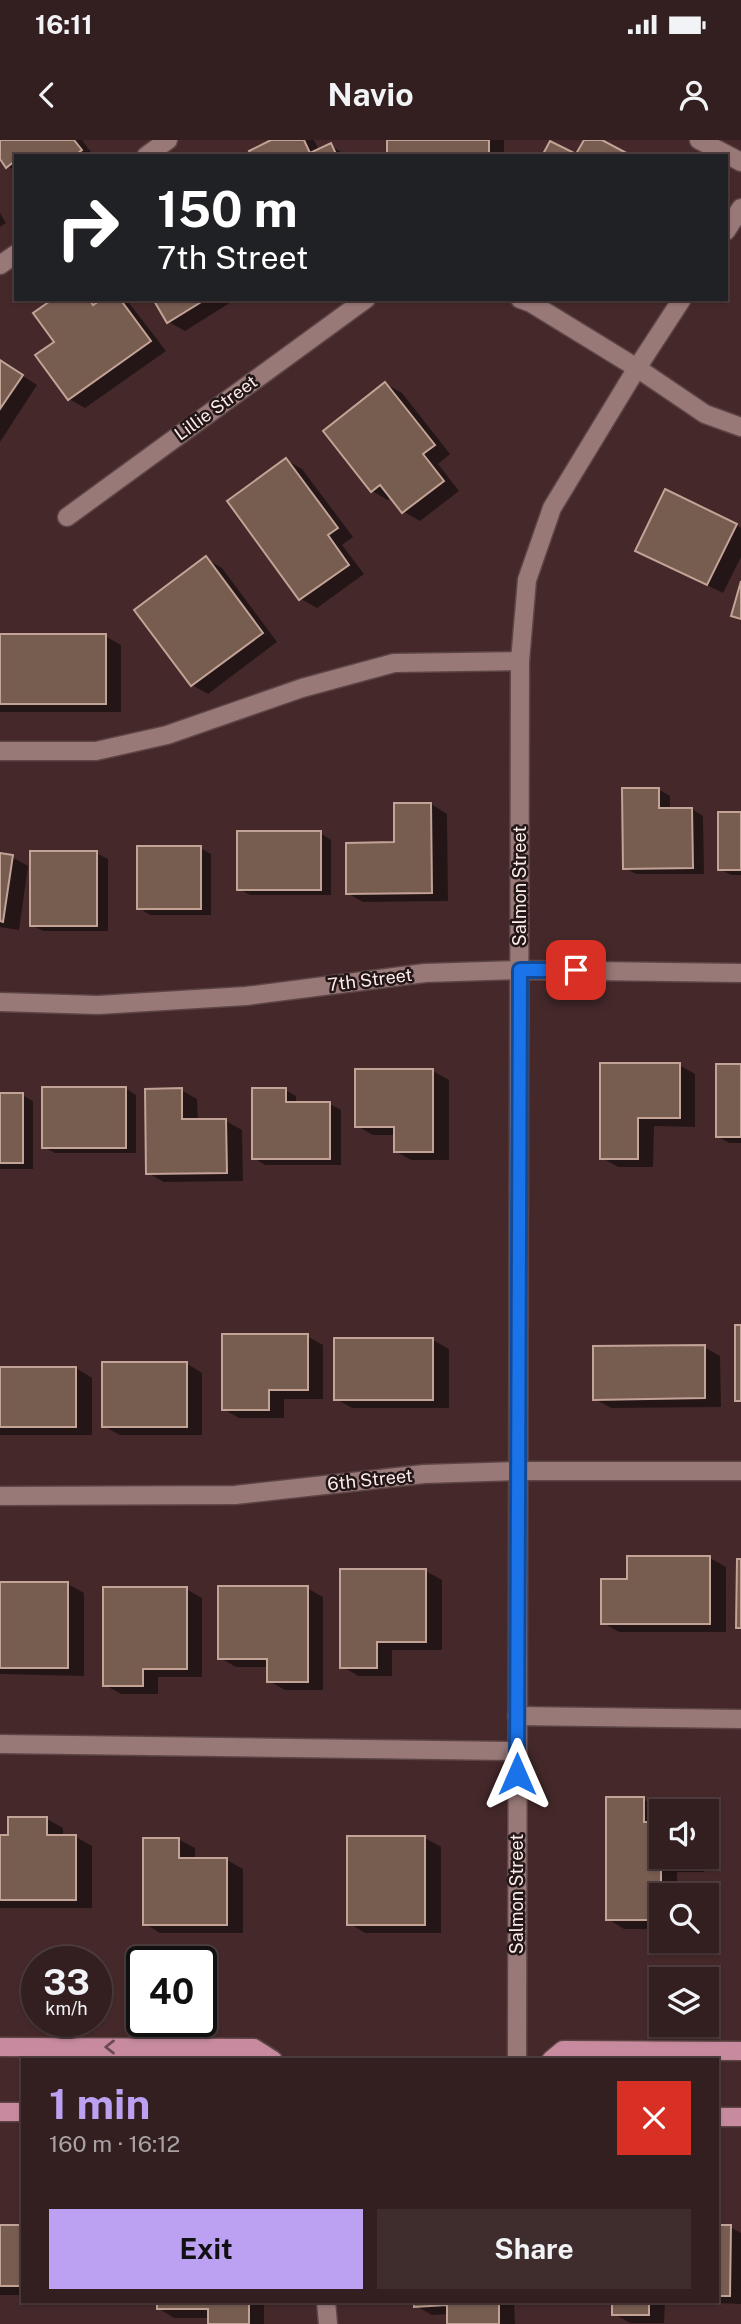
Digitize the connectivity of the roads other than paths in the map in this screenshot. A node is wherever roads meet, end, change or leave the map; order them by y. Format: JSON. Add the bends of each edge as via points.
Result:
{"nodes":[{"id":1,"x":167,"y":140,"type":"edge"},
{"id":2,"x":699,"y":140,"type":"edge"},
{"id":3,"x":149,"y":154,"type":"edge"},
{"id":4,"x":726,"y":154,"type":"edge"},
{"id":5,"x":741,"y":208,"type":"edge"},
{"id":6,"x":728,"y":228,"type":"edge"},
{"id":7,"x":363,"y":301,"type":"edge"},
{"id":8,"x":526,"y":301,"type":"edge"},
{"id":9,"x":681,"y":301,"type":"edge"},
{"id":10,"x":637,"y":368,"type":"junction"},
{"id":11,"x":741,"y":428,"type":"edge"},
{"id":12,"x":67,"y":517,"type":"dead end"},
{"id":13,"x":520,"y":661,"type":"junction"},
{"id":14,"x":0,"y":751,"type":"edge"},
{"id":15,"x":520,"y":970,"type":"junction"},
{"id":16,"x":741,"y":973,"type":"edge"},
{"id":17,"x":0,"y":1002,"type":"edge"},
{"id":18,"x":519,"y":1471,"type":"junction"},
{"id":19,"x":741,"y":1471,"type":"edge"},
{"id":20,"x":0,"y":1496,"type":"edge"},
{"id":21,"x":517,"y":1716,"type":"junction"},
{"id":22,"x":741,"y":1719,"type":"edge"},
{"id":23,"x":0,"y":1744,"type":"edge"},
{"id":24,"x":517,"y":1751,"type":"junction"},
{"id":25,"x":0,"y":2047,"type":"edge"},
{"id":26,"x":741,"y":2051,"type":"edge"},
{"id":27,"x":270,"y":2058,"type":"edge"},
{"id":28,"x":517,"y":2058,"type":"edge"},
{"id":29,"x":553,"y":2058,"type":"edge"},
{"id":30,"x":0,"y":2112,"type":"edge"},
{"id":31,"x":21,"y":2112,"type":"edge"},
{"id":32,"x":719,"y":2117,"type":"edge"},
{"id":33,"x":741,"y":2117,"type":"edge"},
{"id":34,"x":326,"y":2303,"type":"edge"},
{"id":35,"x":328,"y":2324,"type":"edge"}],
"edges":[{"from":1,"to":3,"type":"street"},
{"from":2,"to":4,"type":"street"},
{"from":5,"to":6,"type":"street"},
{"from":7,"to":12,"type":"street","name":"Lillie Street"},
{"from":8,"to":10,"type":"street"},
{"from":9,"to":10,"type":"street","name":"Salmon Street"},
{"from":10,"to":11,"type":"street","via":[[705,414]]},
{"from":10,"to":13,"type":"street","name":"Salmon Street","via":[[552,508],[527,580]]},
{"from":13,"to":14,"type":"street","via":[[394,663],[302,688],[167,735],[96,751]]},
{"from":13,"to":15,"type":"street","name":"Salmon Street"},
{"from":15,"to":16,"type":"street","name":"7th Street"},
{"from":15,"to":17,"type":"street","name":"7th Street","via":[[425,973],[246,996],[98,1005]]},
{"from":15,"to":18,"type":"street","name":"Salmon Street"},
{"from":18,"to":19,"type":"street","name":"6th Street"},
{"from":18,"to":20,"type":"street","name":"6th Street","via":[[424,1474],[235,1495]]},
{"from":18,"to":21,"type":"street","name":"Salmon Street"},
{"from":21,"to":22,"type":"street"},
{"from":21,"to":24,"type":"street","name":"Salmon Street"},
{"from":23,"to":24,"type":"street"},
{"from":24,"to":28,"type":"street","name":"Salmon Street"},
{"from":27,"to":25,"type":"main road","one_way":true,"via":[[254,2048]]},
{"from":26,"to":29,"type":"main road","via":[[563,2050]]},
{"from":30,"to":31,"type":"main road"},
{"from":32,"to":33,"type":"main road"},
{"from":34,"to":35,"type":"street"}]}
